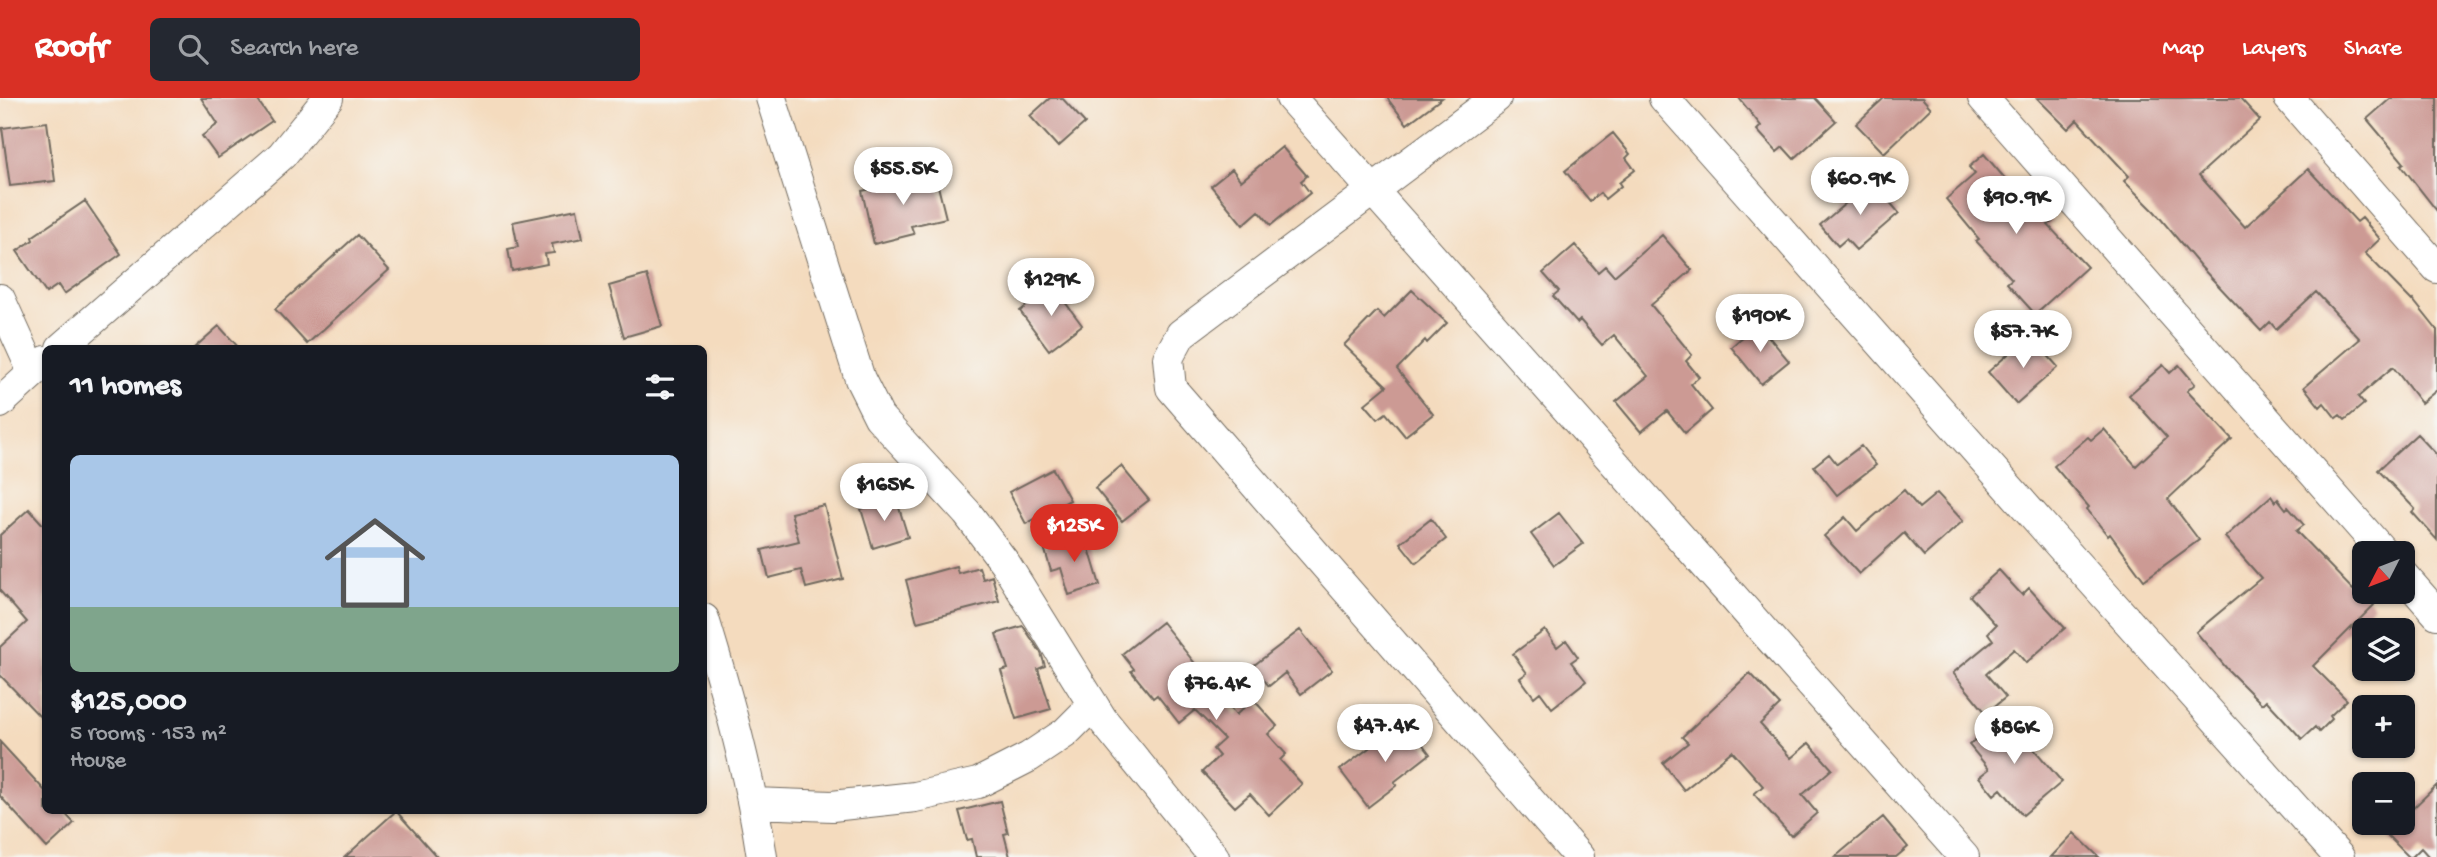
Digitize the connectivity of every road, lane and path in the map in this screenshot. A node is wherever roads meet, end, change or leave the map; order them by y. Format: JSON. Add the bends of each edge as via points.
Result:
{"nodes":[{"id":1,"x":328,"y":98,"type":"edge"},
{"id":2,"x":771,"y":98,"type":"edge"},
{"id":3,"x":1291,"y":98,"type":"edge"},
{"id":4,"x":1496,"y":98,"type":"edge"},
{"id":5,"x":1664,"y":98,"type":"edge"},
{"id":6,"x":1983,"y":98,"type":"edge"},
{"id":7,"x":2288,"y":98,"type":"edge"},
{"id":8,"x":1373,"y":188,"type":"junction"},
{"id":9,"x":2437,"y":268,"type":"edge"},
{"id":10,"x":0,"y":299,"type":"edge"},
{"id":11,"x":64,"y":345,"type":"edge"},
{"id":12,"x":39,"y":367,"type":"edge"},
{"id":13,"x":0,"y":403,"type":"edge"},
{"id":14,"x":2373,"y":541,"type":"edge"},
{"id":15,"x":2415,"y":589,"type":"edge"},
{"id":16,"x":2437,"y":614,"type":"edge"},
{"id":17,"x":707,"y":629,"type":"edge"},
{"id":18,"x":1093,"y":705,"type":"junction"},
{"id":19,"x":754,"y":803,"type":"junction"},
{"id":20,"x":762,"y":857,"type":"edge"},
{"id":21,"x":1214,"y":857,"type":"edge"},
{"id":22,"x":1579,"y":857,"type":"edge"},
{"id":23,"x":1964,"y":857,"type":"edge"},
{"id":24,"x":2339,"y":857,"type":"edge"}],
"edges":[{"from":1,"to":11,"type":"street","via":[[282,155]]},
{"from":2,"to":18,"type":"street","via":[[860,379],[878,417],[967,513],[1005,563]]},
{"from":3,"to":8,"type":"street"},
{"from":4,"to":8,"type":"street"},
{"from":5,"to":24,"type":"street"},
{"from":6,"to":14,"type":"street"},
{"from":7,"to":9,"type":"street"},
{"from":8,"to":22,"type":"street","via":[[1181,334],[1168,358],[1171,388]]},
{"from":8,"to":23,"type":"street"},
{"from":10,"to":12,"type":"street"},
{"from":12,"to":13,"type":"street"},
{"from":15,"to":16,"type":"street"},
{"from":17,"to":19,"type":"street"},
{"from":18,"to":19,"type":"street","via":[[1065,733],[978,783],[915,797],[832,806]]},
{"from":18,"to":21,"type":"street"},
{"from":19,"to":20,"type":"street"}]}
